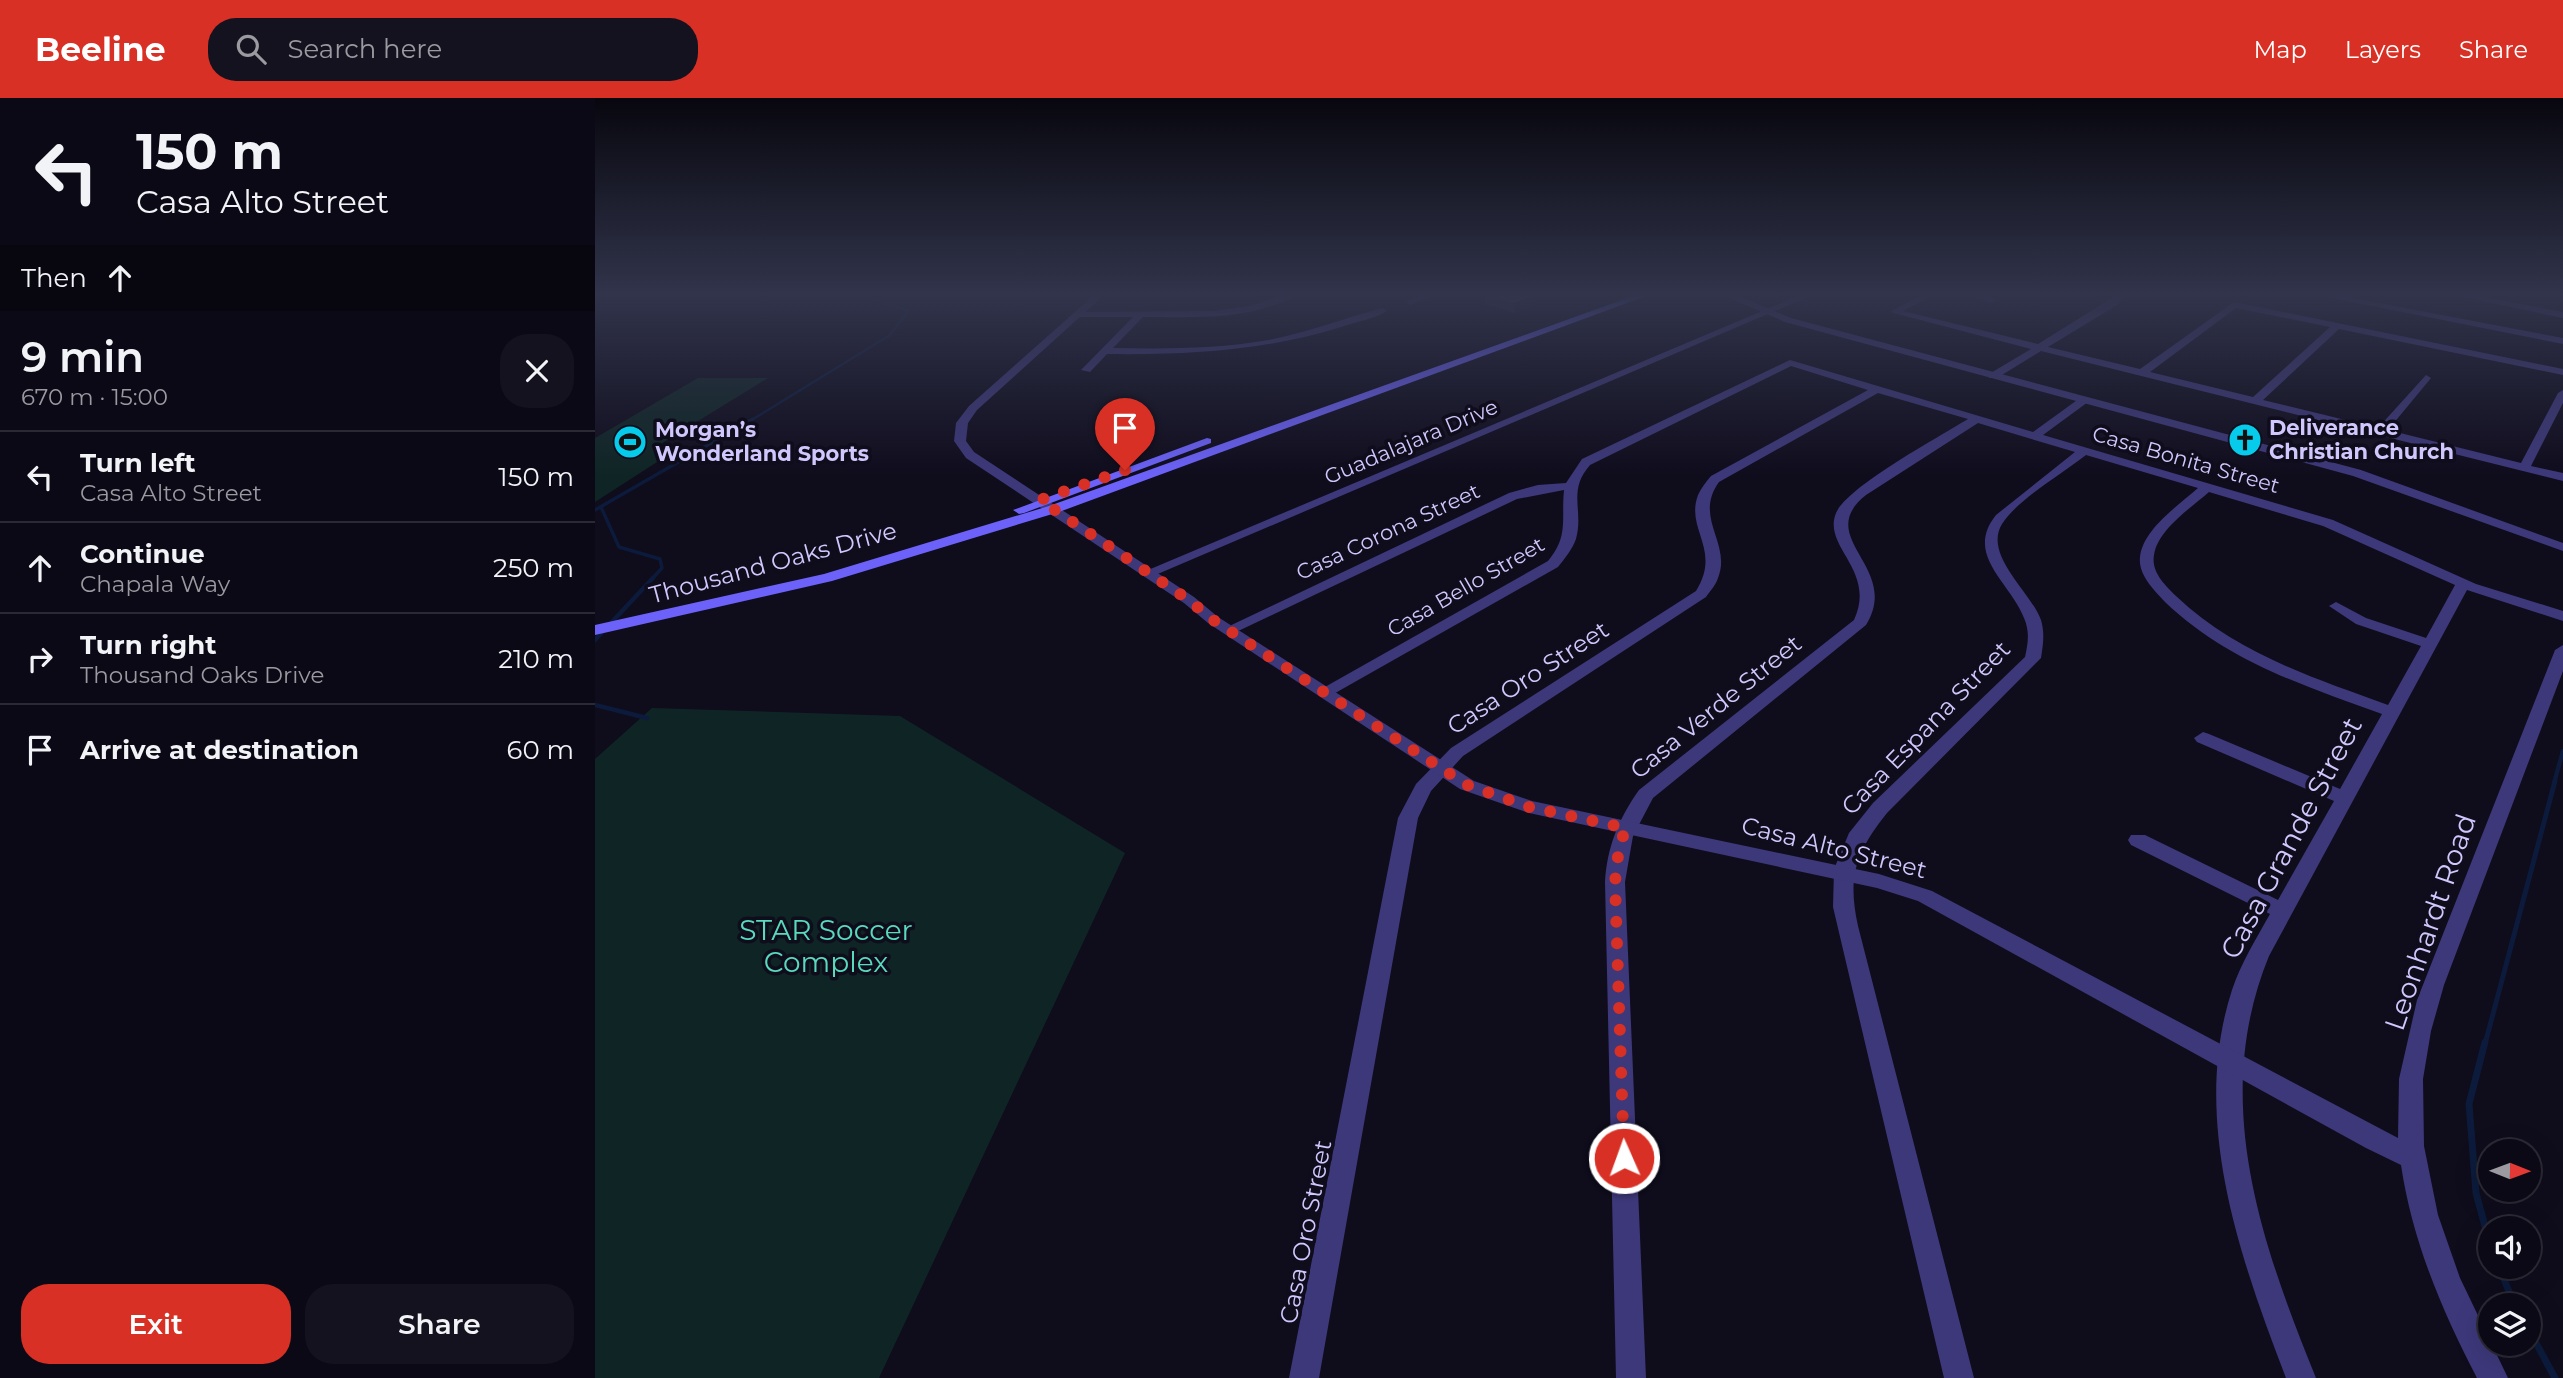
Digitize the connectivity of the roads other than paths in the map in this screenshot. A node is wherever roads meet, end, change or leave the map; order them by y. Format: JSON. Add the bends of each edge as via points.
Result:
{"nodes":[{"id":1,"x":1032,"y":356,"type":"edge"},
{"id":2,"x":1100,"y":356,"type":"edge"},
{"id":3,"x":1447,"y":356,"type":"edge"},
{"id":4,"x":1477,"y":356,"type":"edge"},
{"id":5,"x":1665,"y":356,"type":"edge"},
{"id":6,"x":1920,"y":356,"type":"edge"},
{"id":7,"x":2027,"y":356,"type":"edge"},
{"id":8,"x":2075,"y":356,"type":"edge"},
{"id":9,"x":2165,"y":356,"type":"edge"},
{"id":10,"x":2304,"y":356,"type":"edge"},
{"id":11,"x":2483,"y":356,"type":"edge"},
{"id":12,"x":1086,"y":370,"type":"dead end"},
{"id":13,"x":2563,"y":372,"type":"edge"},
{"id":14,"x":2142,"y":373,"type":"junction"},
{"id":15,"x":1993,"y":376,"type":"junction"},
{"id":16,"x":2426,"y":378,"type":"dead end"},
{"id":17,"x":1877,"y":389,"type":"junction"},
{"id":18,"x":2563,"y":394,"type":"edge"},
{"id":19,"x":2084,"y":400,"type":"junction"},
{"id":20,"x":2255,"y":401,"type":"junction"},
{"id":21,"x":1976,"y":419,"type":"junction"},
{"id":22,"x":2380,"y":432,"type":"junction"},
{"id":23,"x":2034,"y":436,"type":"junction"},
{"id":24,"x":2085,"y":450,"type":"junction"},
{"id":25,"x":2524,"y":468,"type":"junction"},
{"id":26,"x":2563,"y":477,"type":"edge"},
{"id":27,"x":1569,"y":486,"type":"junction"},
{"id":28,"x":2207,"y":487,"type":"junction"},
{"id":29,"x":1040,"y":500,"type":"junction"},
{"id":30,"x":1054,"y":509,"type":"junction"},
{"id":31,"x":962,"y":535,"type":"junction"},
{"id":32,"x":2563,"y":547,"type":"edge"},
{"id":33,"x":1148,"y":573,"type":"junction"},
{"id":34,"x":2463,"y":584,"type":"junction"},
{"id":35,"x":2336,"y":606,"type":"dead end"},
{"id":36,"x":2563,"y":616,"type":"edge"},
{"id":37,"x":595,"y":630,"type":"edge"},
{"id":38,"x":1229,"y":630,"type":"junction"},
{"id":39,"x":2429,"y":644,"type":"junction"},
{"id":40,"x":2563,"y":650,"type":"edge"},
{"id":41,"x":1324,"y":692,"type":"junction"},
{"id":42,"x":2392,"y":712,"type":"junction"},
{"id":43,"x":2203,"y":738,"type":"dead end"},
{"id":44,"x":1440,"y":768,"type":"junction"},
{"id":45,"x":2344,"y":798,"type":"junction"},
{"id":46,"x":1626,"y":828,"type":"junction"},
{"id":47,"x":2138,"y":840,"type":"dead end"},
{"id":48,"x":1844,"y":873,"type":"junction"},
{"id":49,"x":2284,"y":912,"type":"junction"},
{"id":50,"x":2231,"y":1061,"type":"junction"},
{"id":51,"x":2414,"y":1158,"type":"junction"},
{"id":52,"x":1304,"y":1378,"type":"edge"},
{"id":53,"x":1631,"y":1378,"type":"edge"},
{"id":54,"x":1959,"y":1378,"type":"edge"},
{"id":55,"x":2301,"y":1378,"type":"edge"},
{"id":56,"x":2493,"y":1378,"type":"edge"}],
"edges":[{"from":1,"to":29,"type":"street","name":"Casa Alto Street","via":[[973,408],[963,423],[960,441],[970,455]]},
{"from":2,"to":12,"type":"street"},
{"from":3,"to":29,"type":"main road","name":"Thousand Oaks Drive"},
{"from":4,"to":30,"type":"main road","name":"Thousand Oaks Drive"},
{"from":5,"to":33,"type":"street","name":"Guadalajara Drive"},
{"from":6,"to":15,"type":"street"},
{"from":7,"to":15,"type":"street"},
{"from":8,"to":14,"type":"street"},
{"from":9,"to":14,"type":"street"},
{"from":10,"to":20,"type":"street"},
{"from":11,"to":13,"type":"street"},
{"from":14,"to":20,"type":"street"},
{"from":15,"to":19,"type":"street"},
{"from":16,"to":22,"type":"street"},
{"from":17,"to":21,"type":"street","name":"Casa Bonita Street"},
{"from":17,"to":27,"type":"street","name":"Casa Bonita Street","via":[[1790,363],[1594,456],[1575,472]]},
{"from":17,"to":44,"type":"street","name":"Casa Oro Street","via":[[1710,485],[1702,496],[1701,509],[1715,565],[1711,580],[1693,600],[1457,752]]},
{"from":18,"to":25,"type":"street"},
{"from":19,"to":23,"type":"street"},
{"from":19,"to":32,"type":"street","via":[[2357,472]]},
{"from":20,"to":22,"type":"street"},
{"from":21,"to":23,"type":"street","name":"Casa Bonita Street"},
{"from":21,"to":46,"type":"street","name":"Casa Verde Street","via":[[1846,507],[1841,519],[1843,532],[1869,593],[1861,622],[1670,772],[1646,794]]},
{"from":22,"to":25,"type":"street"},
{"from":23,"to":24,"type":"street","name":"Casa Bonita Street"},
{"from":24,"to":28,"type":"street","name":"Casa Bonita Street"},
{"from":24,"to":48,"type":"street","name":"Casa Espana Street","via":[[2005,514],[1992,532],[1993,553],[2036,623],[2038,641],[2033,657],[1865,826],[1848,855]]},
{"from":25,"to":26,"type":"street"},
{"from":27,"to":38,"type":"street","name":"Casa Corona Street","via":[[1513,496]]},
{"from":27,"to":41,"type":"street","name":"Casa Bello Street","via":[[1570,538],[1553,564]]},
{"from":28,"to":34,"type":"street","name":"Casa Bonita Street","via":[[2329,523]]},
{"from":28,"to":42,"type":"street","via":[[2152,542],[2146,563],[2155,582],[2196,625],[2235,650]]},
{"from":29,"to":30,"type":"street","name":"Casa Alto Street"},
{"from":29,"to":31,"type":"main road","name":"Thousand Oaks Drive"},
{"from":30,"to":31,"type":"main road","name":"Thousand Oaks Drive"},
{"from":30,"to":33,"type":"street","name":"Casa Alto Street"},
{"from":31,"to":37,"type":"main road","name":"Thousand Oaks Drive","via":[[828,578]]},
{"from":33,"to":38,"type":"street","name":"Casa Alto Street"},
{"from":34,"to":36,"type":"street","name":"Casa Bonita Street"},
{"from":34,"to":39,"type":"street","name":"Casa Grande Street"},
{"from":35,"to":39,"type":"street","via":[[2361,621]]},
{"from":38,"to":41,"type":"street","name":"Casa Alto Street"},
{"from":39,"to":42,"type":"street","name":"Casa Grande Street"},
{"from":40,"to":51,"type":"street","name":"Leonhardt Road","via":[[2423,1014],[2409,1111]]},
{"from":41,"to":44,"type":"street","name":"Casa Alto Street"},
{"from":42,"to":45,"type":"street","name":"Casa Grande Street"},
{"from":43,"to":45,"type":"street"},
{"from":44,"to":46,"type":"street","name":"Casa Alto Street","via":[[1507,802]]},
{"from":44,"to":52,"type":"street","name":"Casa Oro Street","via":[[1408,818]]},
{"from":45,"to":49,"type":"street","name":"Casa Grande Street"},
{"from":46,"to":48,"type":"street","name":"Casa Alto Street"},
{"from":46,"to":53,"type":"street","name":"Casa Verde Street","via":[[1615,882]]},
{"from":47,"to":49,"type":"street"},
{"from":48,"to":50,"type":"street","name":"Casa Alto Street","via":[[1945,905]]},
{"from":48,"to":54,"type":"street","name":"Casa Espana Street","via":[[1847,926]]},
{"from":49,"to":50,"type":"street","name":"Casa Grande Street","via":[[2257,955],[2241,998]]},
{"from":50,"to":51,"type":"street","name":"Casa Alto Street"},
{"from":50,"to":55,"type":"street","name":"Casa Grande Street","via":[[2233,1150],[2245,1222],[2268,1297]]},
{"from":51,"to":56,"type":"street","name":"Leonhardt Road","via":[[2425,1219],[2445,1278]]}]}
